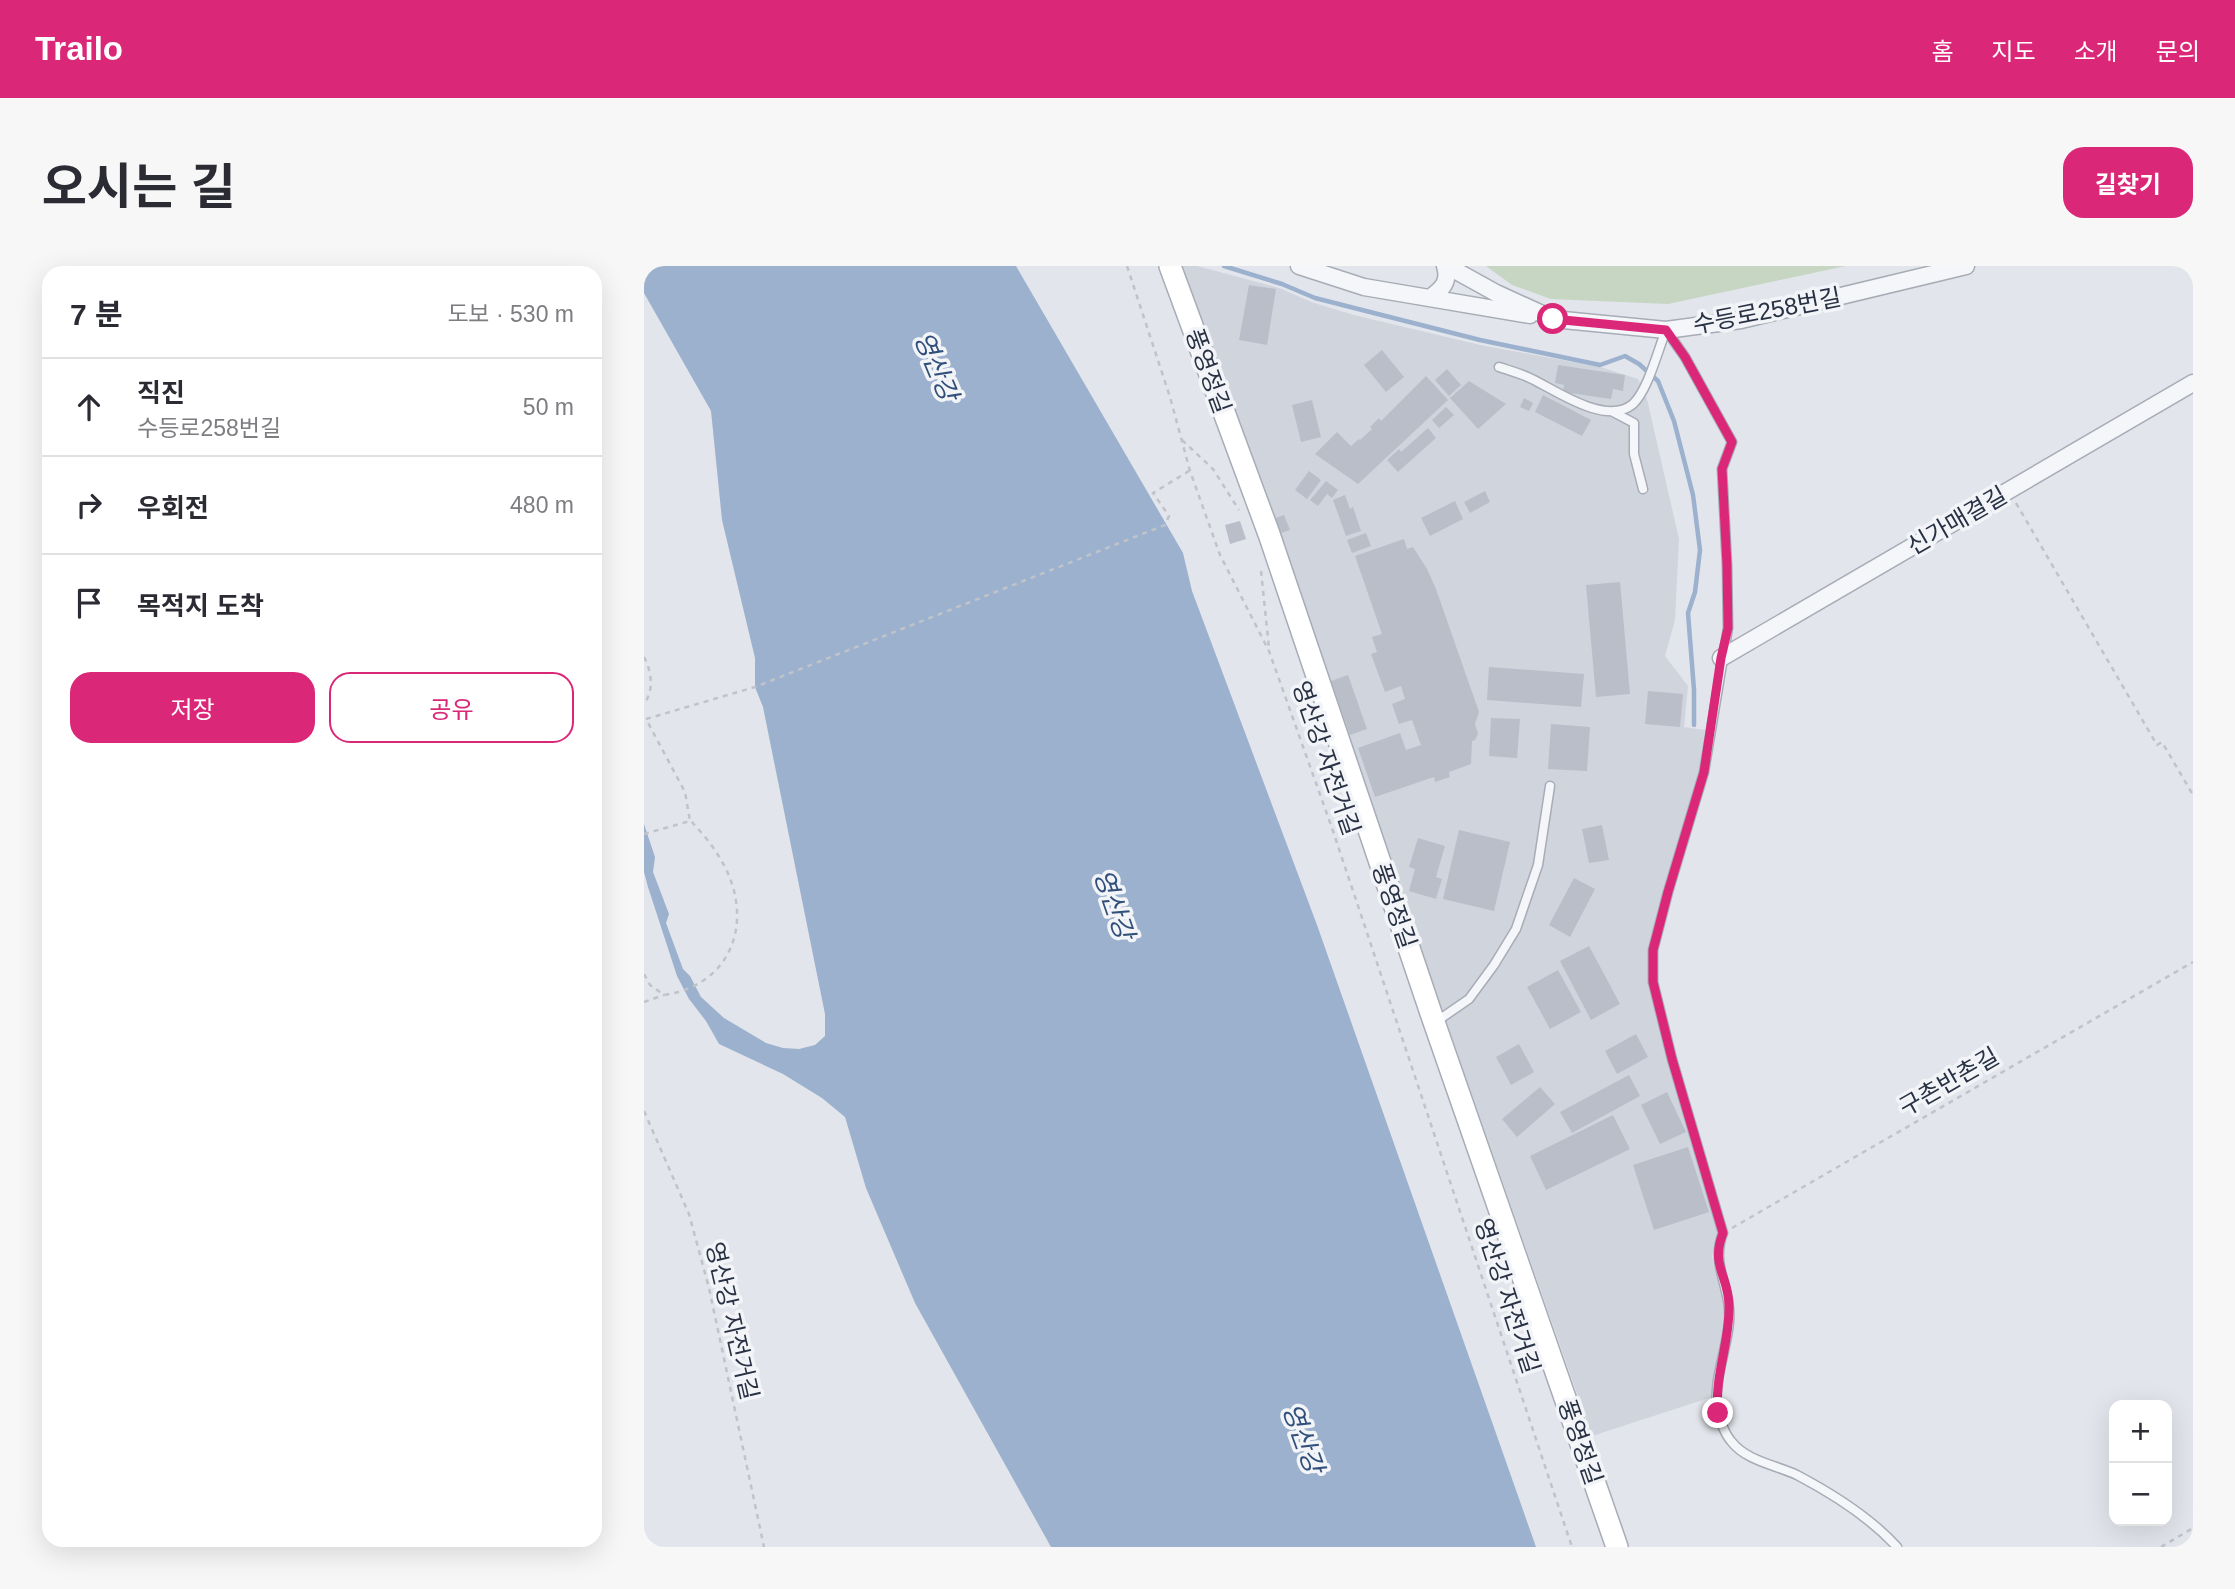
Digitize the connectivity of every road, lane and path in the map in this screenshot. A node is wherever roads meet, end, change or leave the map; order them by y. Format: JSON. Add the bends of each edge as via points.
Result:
{"nodes":[{"id":1,"x":1128,"y":266,"type":"edge"},
{"id":2,"x":1170,"y":266,"type":"edge"},
{"id":3,"x":1299,"y":266,"type":"edge"},
{"id":4,"x":1445,"y":266,"type":"edge"},
{"id":5,"x":1452,"y":266,"type":"edge"},
{"id":6,"x":1966,"y":266,"type":"edge"},
{"id":7,"x":1430,"y":298,"type":"junction"},
{"id":8,"x":1553,"y":319,"type":"junction"},
{"id":9,"x":1666,"y":330,"type":"junction"},
{"id":10,"x":1499,"y":367,"type":"dead end"},
{"id":11,"x":2193,"y":383,"type":"edge"},
{"id":12,"x":1613,"y":412,"type":"junction"},
{"id":13,"x":1182,"y":440,"type":"junction"},
{"id":14,"x":1190,"y":471,"type":"junction"},
{"id":15,"x":1643,"y":489,"type":"dead end"},
{"id":16,"x":2009,"y":492,"type":"junction"},
{"id":17,"x":1241,"y":513,"type":"dead end"},
{"id":18,"x":1261,"y":568,"type":"dead end"},
{"id":19,"x":1269,"y":651,"type":"junction"},
{"id":20,"x":644,"y":657,"type":"edge"},
{"id":21,"x":1721,"y":658,"type":"junction"},
{"id":22,"x":644,"y":704,"type":"edge"},
{"id":23,"x":645,"y":717,"type":"edge"},
{"id":24,"x":1550,"y":786,"type":"dead end"},
{"id":25,"x":2193,"y":795,"type":"edge"},
{"id":26,"x":690,"y":821,"type":"junction"},
{"id":27,"x":644,"y":834,"type":"edge"},
{"id":28,"x":2193,"y":962,"type":"edge"},
{"id":29,"x":644,"y":974,"type":"edge"},
{"id":30,"x":664,"y":995,"type":"junction"},
{"id":31,"x":644,"y":1002,"type":"edge"},
{"id":32,"x":1434,"y":1022,"type":"junction"},
{"id":33,"x":644,"y":1111,"type":"edge"},
{"id":34,"x":1723,"y":1233,"type":"junction"},
{"id":35,"x":2193,"y":1528,"type":"edge"},
{"id":36,"x":764,"y":1547,"type":"edge"},
{"id":37,"x":1572,"y":1547,"type":"edge"},
{"id":38,"x":1618,"y":1547,"type":"edge"},
{"id":39,"x":1897,"y":1547,"type":"edge"},
{"id":40,"x":2161,"y":1547,"type":"edge"}],
"edges":[{"from":1,"to":13,"type":"path","name":"영산강 자전거길"},
{"from":2,"to":32,"type":"street","name":"풍영정길","via":[[1269,534]]},
{"from":3,"to":7,"type":"street","via":[[1364,287]]},
{"from":4,"to":7,"type":"street","via":[[1444,287]]},
{"from":5,"to":8,"type":"street","name":"수등로258번길"},
{"from":6,"to":9,"type":"street","name":"수등로258번길","via":[[1741,320]]},
{"from":7,"to":8,"type":"street"},
{"from":8,"to":9,"type":"street","name":"수등로258번길"},
{"from":9,"to":12,"type":"lane","via":[[1645,384],[1632,404]]},
{"from":9,"to":21,"type":"lane","via":[[1732,442],[1722,469],[1728,628]]},
{"from":10,"to":12,"type":"lane","via":[[1533,379],[1568,400]]},
{"from":11,"to":16,"type":"street","name":"신가매결길"},
{"from":12,"to":15,"type":"lane","via":[[1634,423],[1634,454]]},
{"from":13,"to":14,"type":"path","name":"영산강 자전거길"},
{"from":13,"to":17,"type":"path","via":[[1213,469]]},
{"from":14,"to":19,"type":"path","name":"영산강 자전거길","via":[[1220,555]]},
{"from":14,"to":23,"type":"path","via":[[1153,493],[1169,516],[1166,525],[755,687]]},
{"from":16,"to":21,"type":"street","name":"신가매결길"},
{"from":16,"to":25,"type":"path","via":[[2157,746],[2162,742]]},
{"from":18,"to":19,"type":"path"},
{"from":19,"to":37,"type":"path","name":"영산강 자전거길"},
{"from":20,"to":22,"type":"path","via":[[651,683]]},
{"from":21,"to":34,"type":"lane","via":[[1704,772],[1653,950],[1653,982]]},
{"from":23,"to":26,"type":"path","via":[[685,792]]},
{"from":24,"to":32,"type":"lane","via":[[1538,864],[1516,929],[1469,999]]},
{"from":26,"to":27,"type":"path"},
{"from":26,"to":30,"type":"path","via":[[718,855],[732,887],[735,939],[725,961],[708,977]]},
{"from":28,"to":34,"type":"path","name":"구촌반촌길"},
{"from":29,"to":30,"type":"path"},
{"from":30,"to":31,"type":"path"},
{"from":32,"to":38,"type":"street","name":"풍영정길"},
{"from":33,"to":36,"type":"path","name":"영산강 자전거길","via":[[689,1214]]},
{"from":34,"to":39,"type":"lane","via":[[1717,1256],[1729,1302],[1729,1322],[1716,1397],[1731,1442],[1845,1504]]},
{"from":35,"to":40,"type":"path"}]}
